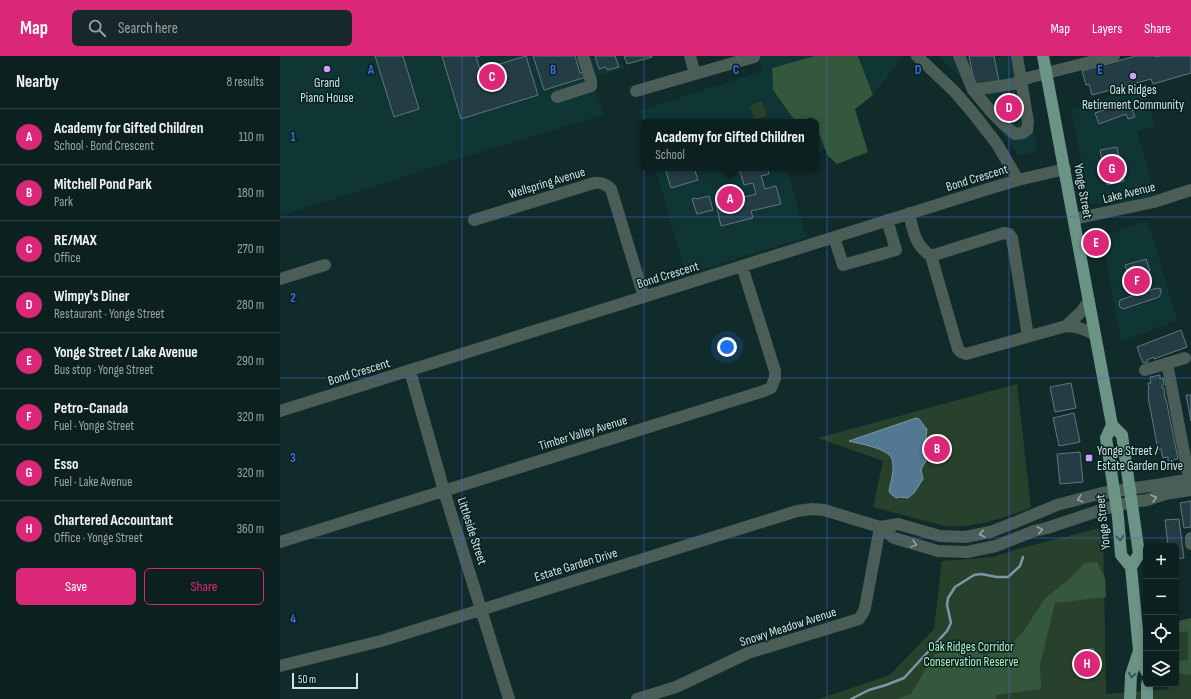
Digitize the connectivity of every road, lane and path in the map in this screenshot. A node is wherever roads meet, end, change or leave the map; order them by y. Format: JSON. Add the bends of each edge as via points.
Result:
{"nodes":[{"id":1,"x":583,"y":56,"type":"edge"},
{"id":2,"x":690,"y":56,"type":"edge"},
{"id":3,"x":917,"y":56,"type":"edge"},
{"id":4,"x":959,"y":56,"type":"edge"},
{"id":5,"x":1017,"y":56,"type":"edge"},
{"id":6,"x":1043,"y":56,"type":"edge"},
{"id":7,"x":1114,"y":56,"type":"edge"},
{"id":8,"x":754,"y":57,"type":"edge"},
{"id":9,"x":695,"y":74,"type":"junction"},
{"id":10,"x":1046,"y":74,"type":"junction"},
{"id":11,"x":1021,"y":80,"type":"junction"},
{"id":12,"x":974,"y":90,"type":"junction"},
{"id":13,"x":636,"y":91,"type":"dead end"},
{"id":14,"x":557,"y":97,"type":"dead end"},
{"id":15,"x":1064,"y":169,"type":"junction"},
{"id":16,"x":1018,"y":180,"type":"junction"},
{"id":17,"x":1191,"y":190,"type":"edge"},
{"id":18,"x":909,"y":213,"type":"junction"},
{"id":19,"x":1074,"y":219,"type":"junction"},
{"id":20,"x":474,"y":220,"type":"dead end"},
{"id":21,"x":887,"y":220,"type":"junction"},
{"id":22,"x":834,"y":237,"type":"junction"},
{"id":23,"x":931,"y":256,"type":"junction"},
{"id":24,"x":325,"y":265,"type":"dead end"},
{"id":25,"x":742,"y":266,"type":"junction"},
{"id":26,"x":280,"y":279,"type":"edge"},
{"id":27,"x":644,"y":297,"type":"junction"},
{"id":28,"x":1089,"y":301,"type":"junction"},
{"id":29,"x":1066,"y":326,"type":"junction"},
{"id":30,"x":1095,"y":335,"type":"junction"},
{"id":31,"x":1028,"y":336,"type":"junction"},
{"id":32,"x":1185,"y":358,"type":"dead end"},
{"id":33,"x":1167,"y":363,"type":"junction"},
{"id":34,"x":1145,"y":370,"type":"dead end"},
{"id":35,"x":410,"y":371,"type":"junction"},
{"id":36,"x":280,"y":411,"type":"edge"},
{"id":37,"x":1112,"y":425,"type":"junction"},
{"id":38,"x":1190,"y":482,"type":"edge"},
{"id":39,"x":1130,"y":489,"type":"junction"},
{"id":40,"x":444,"y":491,"type":"junction"},
{"id":41,"x":1114,"y":491,"type":"junction"},
{"id":42,"x":1132,"y":502,"type":"junction"},
{"id":43,"x":1058,"y":505,"type":"junction"},
{"id":44,"x":1116,"y":506,"type":"junction"},
{"id":45,"x":1064,"y":522,"type":"junction"},
{"id":46,"x":880,"y":526,"type":"junction"},
{"id":47,"x":1191,"y":538,"type":"edge"},
{"id":48,"x":280,"y":542,"type":"edge"},
{"id":49,"x":1191,"y":544,"type":"edge"},
{"id":50,"x":1131,"y":567,"type":"junction"},
{"id":51,"x":482,"y":609,"type":"junction"},
{"id":52,"x":1139,"y":652,"type":"junction"},
{"id":53,"x":1143,"y":663,"type":"edge"},
{"id":54,"x":280,"y":666,"type":"edge"},
{"id":55,"x":1147,"y":687,"type":"edge"},
{"id":56,"x":509,"y":699,"type":"edge"},
{"id":57,"x":637,"y":699,"type":"edge"},
{"id":58,"x":1130,"y":699,"type":"edge"},
{"id":59,"x":1147,"y":699,"type":"edge"}],
"edges":[{"from":1,"to":14,"type":"street","via":[[591,86]]},
{"from":2,"to":9,"type":"street"},
{"from":3,"to":16,"type":"street","via":[[954,91],[972,113],[997,144]]},
{"from":4,"to":12,"type":"street"},
{"from":5,"to":11,"type":"street"},
{"from":6,"to":10,"type":"main road","name":"Yonge Street"},
{"from":7,"to":10,"type":"street"},
{"from":8,"to":9,"type":"street"},
{"from":9,"to":13,"type":"street"},
{"from":10,"to":11,"type":"street"},
{"from":10,"to":15,"type":"main road","name":"Yonge Street"},
{"from":11,"to":12,"type":"street","via":[[1013,84]]},
{"from":11,"to":12,"type":"street","via":[[1028,122],[1027,130],[1023,133],[1015,134],[1005,126]]},
{"from":15,"to":16,"type":"street","name":"Bond Crescent"},
{"from":15,"to":19,"type":"main road","name":"Yonge Street"},
{"from":16,"to":18,"type":"street","name":"Bond Crescent"},
{"from":17,"to":19,"type":"street","name":"Lake Avenue","via":[[1154,202]]},
{"from":18,"to":21,"type":"street","name":"Bond Crescent"},
{"from":18,"to":23,"type":"street","via":[[918,244]]},
{"from":19,"to":28,"type":"main road","name":"Yonge Street"},
{"from":20,"to":27,"type":"street","name":"Wellspring Avenue","via":[[600,182],[611,189]]},
{"from":21,"to":22,"type":"street","name":"Bond Crescent"},
{"from":21,"to":22,"type":"street","via":[[896,250],[843,265]]},
{"from":22,"to":25,"type":"street","name":"Bond Crescent"},
{"from":23,"to":31,"type":"street","via":[[961,352],[966,354]]},
{"from":23,"to":31,"type":"street","via":[[1004,233],[1009,234],[1012,238]]},
{"from":24,"to":26,"type":"street"},
{"from":25,"to":27,"type":"street","name":"Bond Crescent"},
{"from":25,"to":40,"type":"street","name":"Timber Valley Avenue","via":[[775,371],[771,388]]},
{"from":27,"to":35,"type":"street","name":"Bond Crescent"},
{"from":28,"to":29,"type":"street"},
{"from":28,"to":30,"type":"main road","name":"Yonge Street"},
{"from":29,"to":30,"type":"street","via":[[1076,326]]},
{"from":29,"to":31,"type":"street"},
{"from":30,"to":37,"type":"main road","name":"Yonge Street"},
{"from":32,"to":33,"type":"street"},
{"from":33,"to":34,"type":"street"},
{"from":33,"to":38,"type":"street"},
{"from":35,"to":36,"type":"street","name":"Bond Crescent"},
{"from":35,"to":40,"type":"street","name":"Littleside Street"},
{"from":37,"to":39,"type":"main road","name":"Yonge Street","via":[[1122,436]]},
{"from":37,"to":41,"type":"main road","name":"Yonge Street","via":[[1106,438]]},
{"from":38,"to":39,"type":"street","name":"Estate Garden Drive"},
{"from":42,"to":38,"type":"street","name":"Estate Garden Drive","one_way":true,"via":[[1166,494]]},
{"from":39,"to":41,"type":"street","name":"Estate Garden Drive"},
{"from":39,"to":42,"type":"main road","name":"Yonge Street"},
{"from":40,"to":48,"type":"street","name":"Timber Valley Avenue"},
{"from":40,"to":51,"type":"street","name":"Littleside Street"},
{"from":41,"to":43,"type":"street","name":"Estate Garden Drive","one_way":true},
{"from":41,"to":44,"type":"main road","name":"Yonge Street"},
{"from":42,"to":44,"type":"street","name":"Estate Garden Drive"},
{"from":42,"to":50,"type":"main road","name":"Yonge Street","via":[[1139,554]]},
{"from":43,"to":45,"type":"street"},
{"from":43,"to":46,"type":"street","name":"Estate Garden Drive","one_way":true,"via":[[990,532],[965,537],[940,536],[898,524]]},
{"from":44,"to":45,"type":"street","name":"Estate Garden Drive"},
{"from":44,"to":50,"type":"main road","name":"Yonge Street","one_way":true,"via":[[1121,555]]},
{"from":46,"to":45,"type":"street","name":"Estate Garden Drive","one_way":true,"via":[[894,538],[938,550],[967,552],[996,546]]},
{"from":46,"to":51,"type":"street","name":"Estate Garden Drive","via":[[824,510],[797,511]]},
{"from":46,"to":57,"type":"street","name":"Snowy Meadow Avenue","via":[[865,608],[859,619],[748,653],[676,687]]},
{"from":47,"to":49,"type":"street"},
{"from":50,"to":52,"type":"main road","name":"Yonge Street"},
{"from":51,"to":54,"type":"street","name":"Estate Garden Drive","via":[[381,641]]},
{"from":51,"to":56,"type":"street","name":"Littleside Street"},
{"from":52,"to":53,"type":"main road","name":"Yonge Street"},
{"from":52,"to":58,"type":"main road","name":"Yonge Street","one_way":true,"via":[[1131,675]]},
{"from":55,"to":59,"type":"main road"}]}
